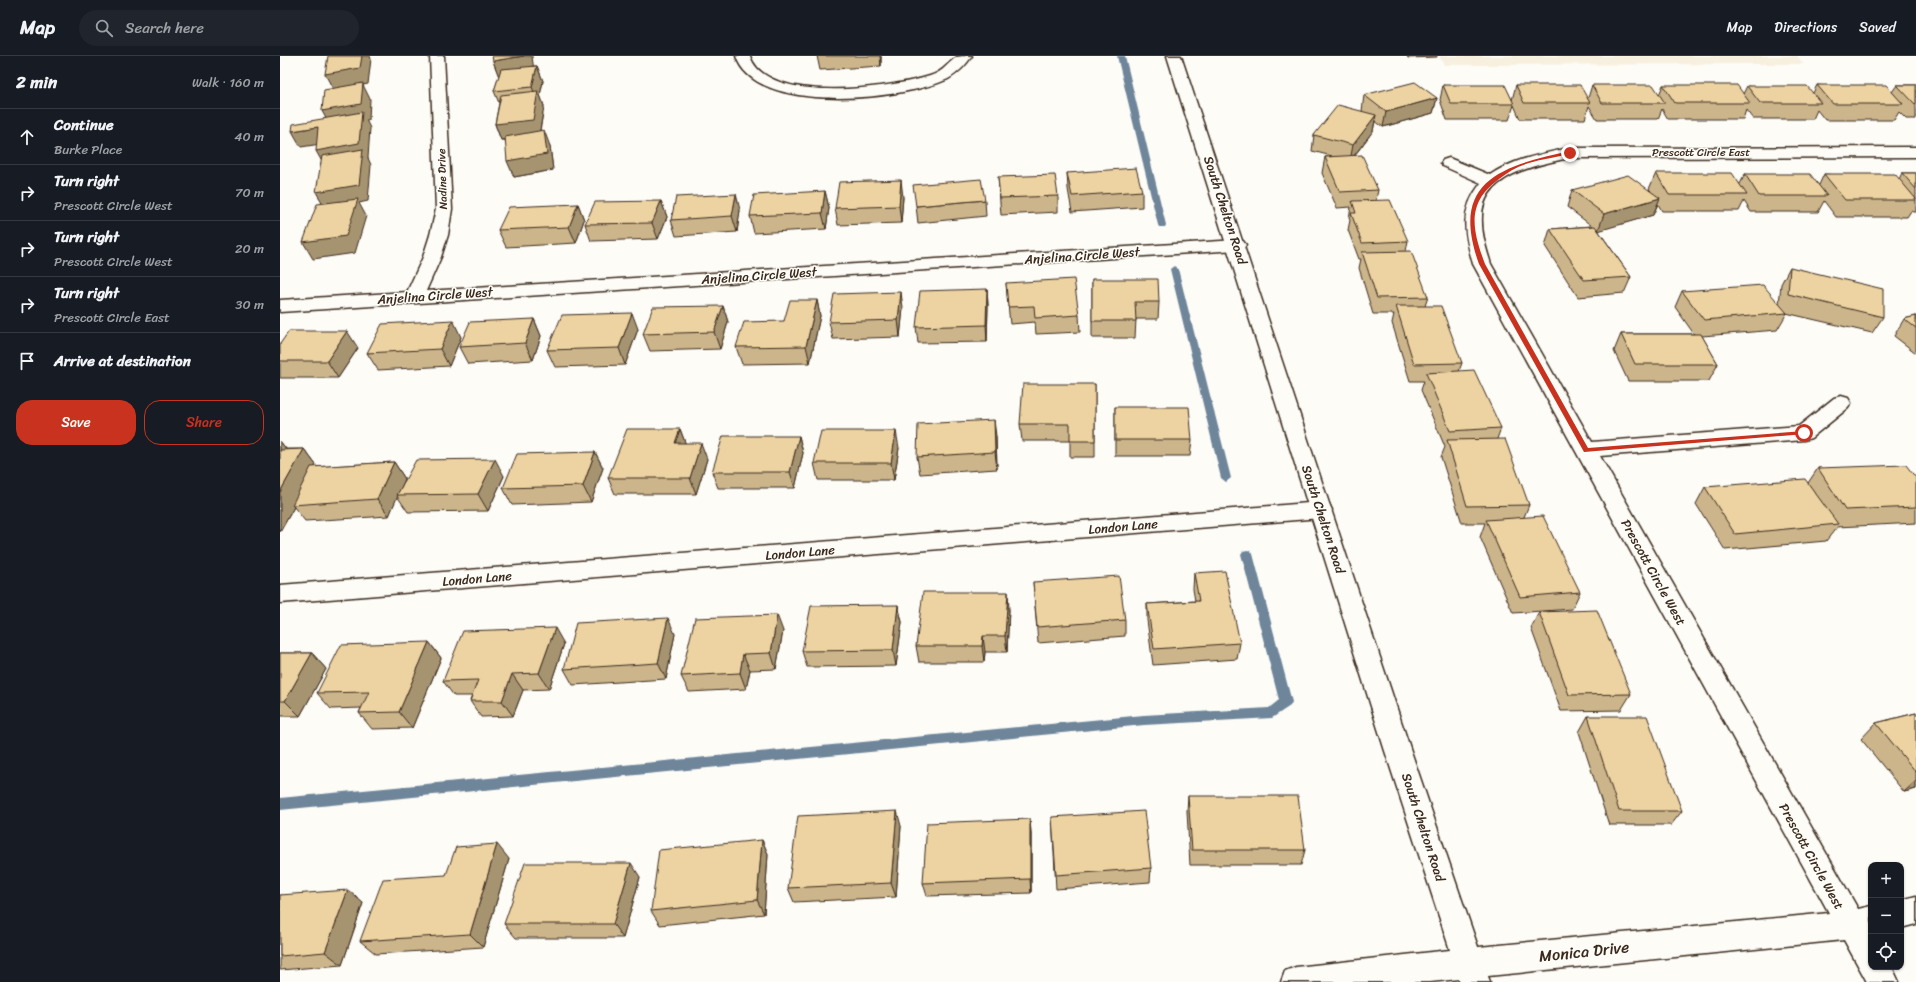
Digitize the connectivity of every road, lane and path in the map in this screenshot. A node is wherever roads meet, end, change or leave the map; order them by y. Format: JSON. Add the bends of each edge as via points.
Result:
{"nodes":[{"id":1,"x":436,"y":56,"type":"edge"},
{"id":2,"x":743,"y":56,"type":"edge"},
{"id":3,"x":965,"y":56,"type":"edge"},
{"id":4,"x":1174,"y":56,"type":"edge"},
{"id":5,"x":1916,"y":152,"type":"edge"},
{"id":6,"x":1449,"y":163,"type":"dead end"},
{"id":7,"x":1492,"y":182,"type":"junction"},
{"id":8,"x":1237,"y":245,"type":"junction"},
{"id":9,"x":414,"y":296,"type":"junction"},
{"id":10,"x":280,"y":306,"type":"edge"},
{"id":11,"x":1841,"y":403,"type":"dead end"},
{"id":12,"x":1586,"y":450,"type":"junction"},
{"id":13,"x":1321,"y":510,"type":"junction"},
{"id":14,"x":280,"y":594,"type":"edge"},
{"id":15,"x":1916,"y":910,"type":"edge"},
{"id":16,"x":1904,"y":913,"type":"edge"},
{"id":17,"x":1860,"y":922,"type":"edge"},
{"id":18,"x":1868,"y":950,"type":"edge"},
{"id":19,"x":1877,"y":970,"type":"edge"},
{"id":20,"x":1472,"y":973,"type":"edge"},
{"id":21,"x":1296,"y":982,"type":"edge"},
{"id":22,"x":1884,"y":982,"type":"edge"}],
"edges":[{"from":1,"to":9,"type":"street","name":"Nadine Drive","via":[[444,209],[432,257]]},
{"from":2,"to":3,"type":"street","via":[[747,67],[762,79],[777,86],[829,94],[866,93],[911,86],[935,79],[954,69]]},
{"from":4,"to":8,"type":"street","name":"South Chelton Road"},
{"from":5,"to":7,"type":"street","name":"Prescott Circle East","via":[[1570,153],[1528,162],[1508,170]]},
{"from":6,"to":7,"type":"street"},
{"from":7,"to":12,"type":"street","name":"Prescott Circle West","via":[[1479,193],[1473,210],[1474,242],[1482,264]]},
{"from":8,"to":9,"type":"street","name":"Anjelina Circle West"},
{"from":8,"to":13,"type":"street","name":"South Chelton Road"},
{"from":9,"to":10,"type":"street","name":"Anjelina Circle West"},
{"from":11,"to":12,"type":"street","via":[[1804,433]]},
{"from":12,"to":17,"type":"street","name":"Prescott Circle West"},
{"from":13,"to":14,"type":"street","name":"London Lane"},
{"from":13,"to":20,"type":"street","name":"South Chelton Road"},
{"from":15,"to":16,"type":"street"},
{"from":17,"to":18,"type":"street","name":"Prescott Circle West"},
{"from":17,"to":20,"type":"street","name":"Monica Drive"},
{"from":19,"to":22,"type":"street"},
{"from":20,"to":21,"type":"street","name":"Monica Drive"}]}
